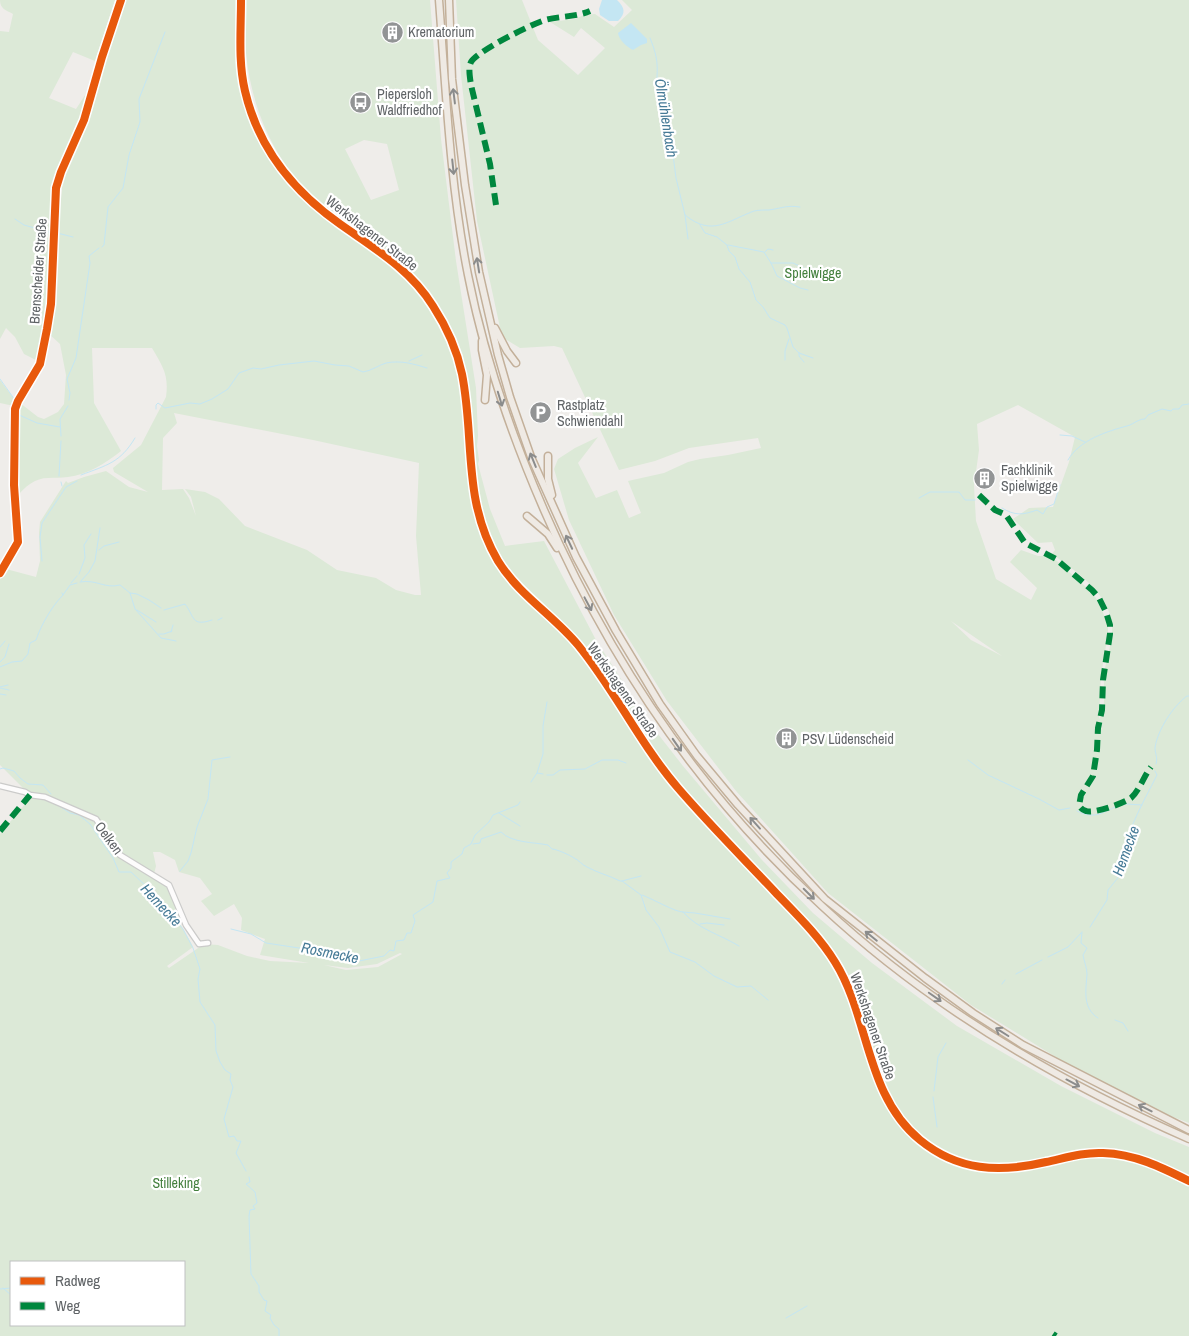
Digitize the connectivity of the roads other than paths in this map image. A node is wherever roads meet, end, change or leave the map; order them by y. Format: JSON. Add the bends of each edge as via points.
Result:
{"nodes":[{"id":1,"x":121,"y":0,"type":"edge"},
{"id":2,"x":242,"y":0,"type":"edge"},
{"id":3,"x":439,"y":0,"type":"edge"},
{"id":4,"x":449,"y":0,"type":"edge"},
{"id":5,"x":488,"y":313,"type":"junction"},
{"id":6,"x":483,"y":335,"type":"junction"},
{"id":7,"x":516,"y":363,"type":"dead end"},
{"id":8,"x":486,"y":400,"type":"dead end"},
{"id":9,"x":548,"y":456,"type":"dead end"},
{"id":10,"x":527,"y":516,"type":"dead end"},
{"id":11,"x":559,"y":520,"type":"junction"},
{"id":12,"x":566,"y":561,"type":"junction"},
{"id":13,"x":0,"y":573,"type":"edge"},
{"id":14,"x":0,"y":786,"type":"edge"},
{"id":15,"x":208,"y":943,"type":"dead end"},
{"id":16,"x":1189,"y":1130,"type":"edge"},
{"id":17,"x":1189,"y":1139,"type":"edge"},
{"id":18,"x":1189,"y":1181,"type":"edge"}],
"edges":[{"from":1,"to":13,"type":"street","name":"Brenscheider Straße","via":[[84,120],[56,188],[47,329],[40,364],[15,409],[14,485],[18,542]]},
{"from":2,"to":18,"type":"main road","name":"Werkshagener Straße","via":[[241,52],[245,90],[256,125],[271,153],[308,199],[409,276],[441,318],[457,356],[462,379],[474,497],[484,531],[499,562],[519,589],[577,644],[677,787],[825,948],[845,980],[883,1093],[901,1120],[931,1148],[972,1166],[1022,1168],[1084,1154],[1117,1154],[1156,1164]]},
{"from":3,"to":6,"type":"highway","one_way":true,"via":[[456,197],[468,276]]},
{"from":5,"to":4,"type":"highway","one_way":true,"via":[[465,185],[452,79]]},
{"from":5,"to":7,"type":"highway"},
{"from":11,"to":5,"type":"highway","one_way":true,"via":[[531,457],[510,397]]},
{"from":6,"to":8,"type":"highway"},
{"from":6,"to":12,"type":"highway","one_way":true,"via":[[500,400],[522,461]]},
{"from":9,"to":11,"type":"highway","via":[[548,479]]},
{"from":10,"to":12,"type":"highway","via":[[548,534]]},
{"from":16,"to":11,"type":"highway","one_way":true,"via":[[1023,1045],[925,978],[825,899],[738,805],[660,704],[616,631]]},
{"from":12,"to":17,"type":"highway","one_way":true,"via":[[601,629],[690,762],[757,840],[821,906],[870,948],[970,1022],[1076,1084]]},
{"from":14,"to":15,"type":"street","name":"Oelken","via":[[45,797],[96,819],[120,854],[170,885],[191,935],[199,944]]}]}
